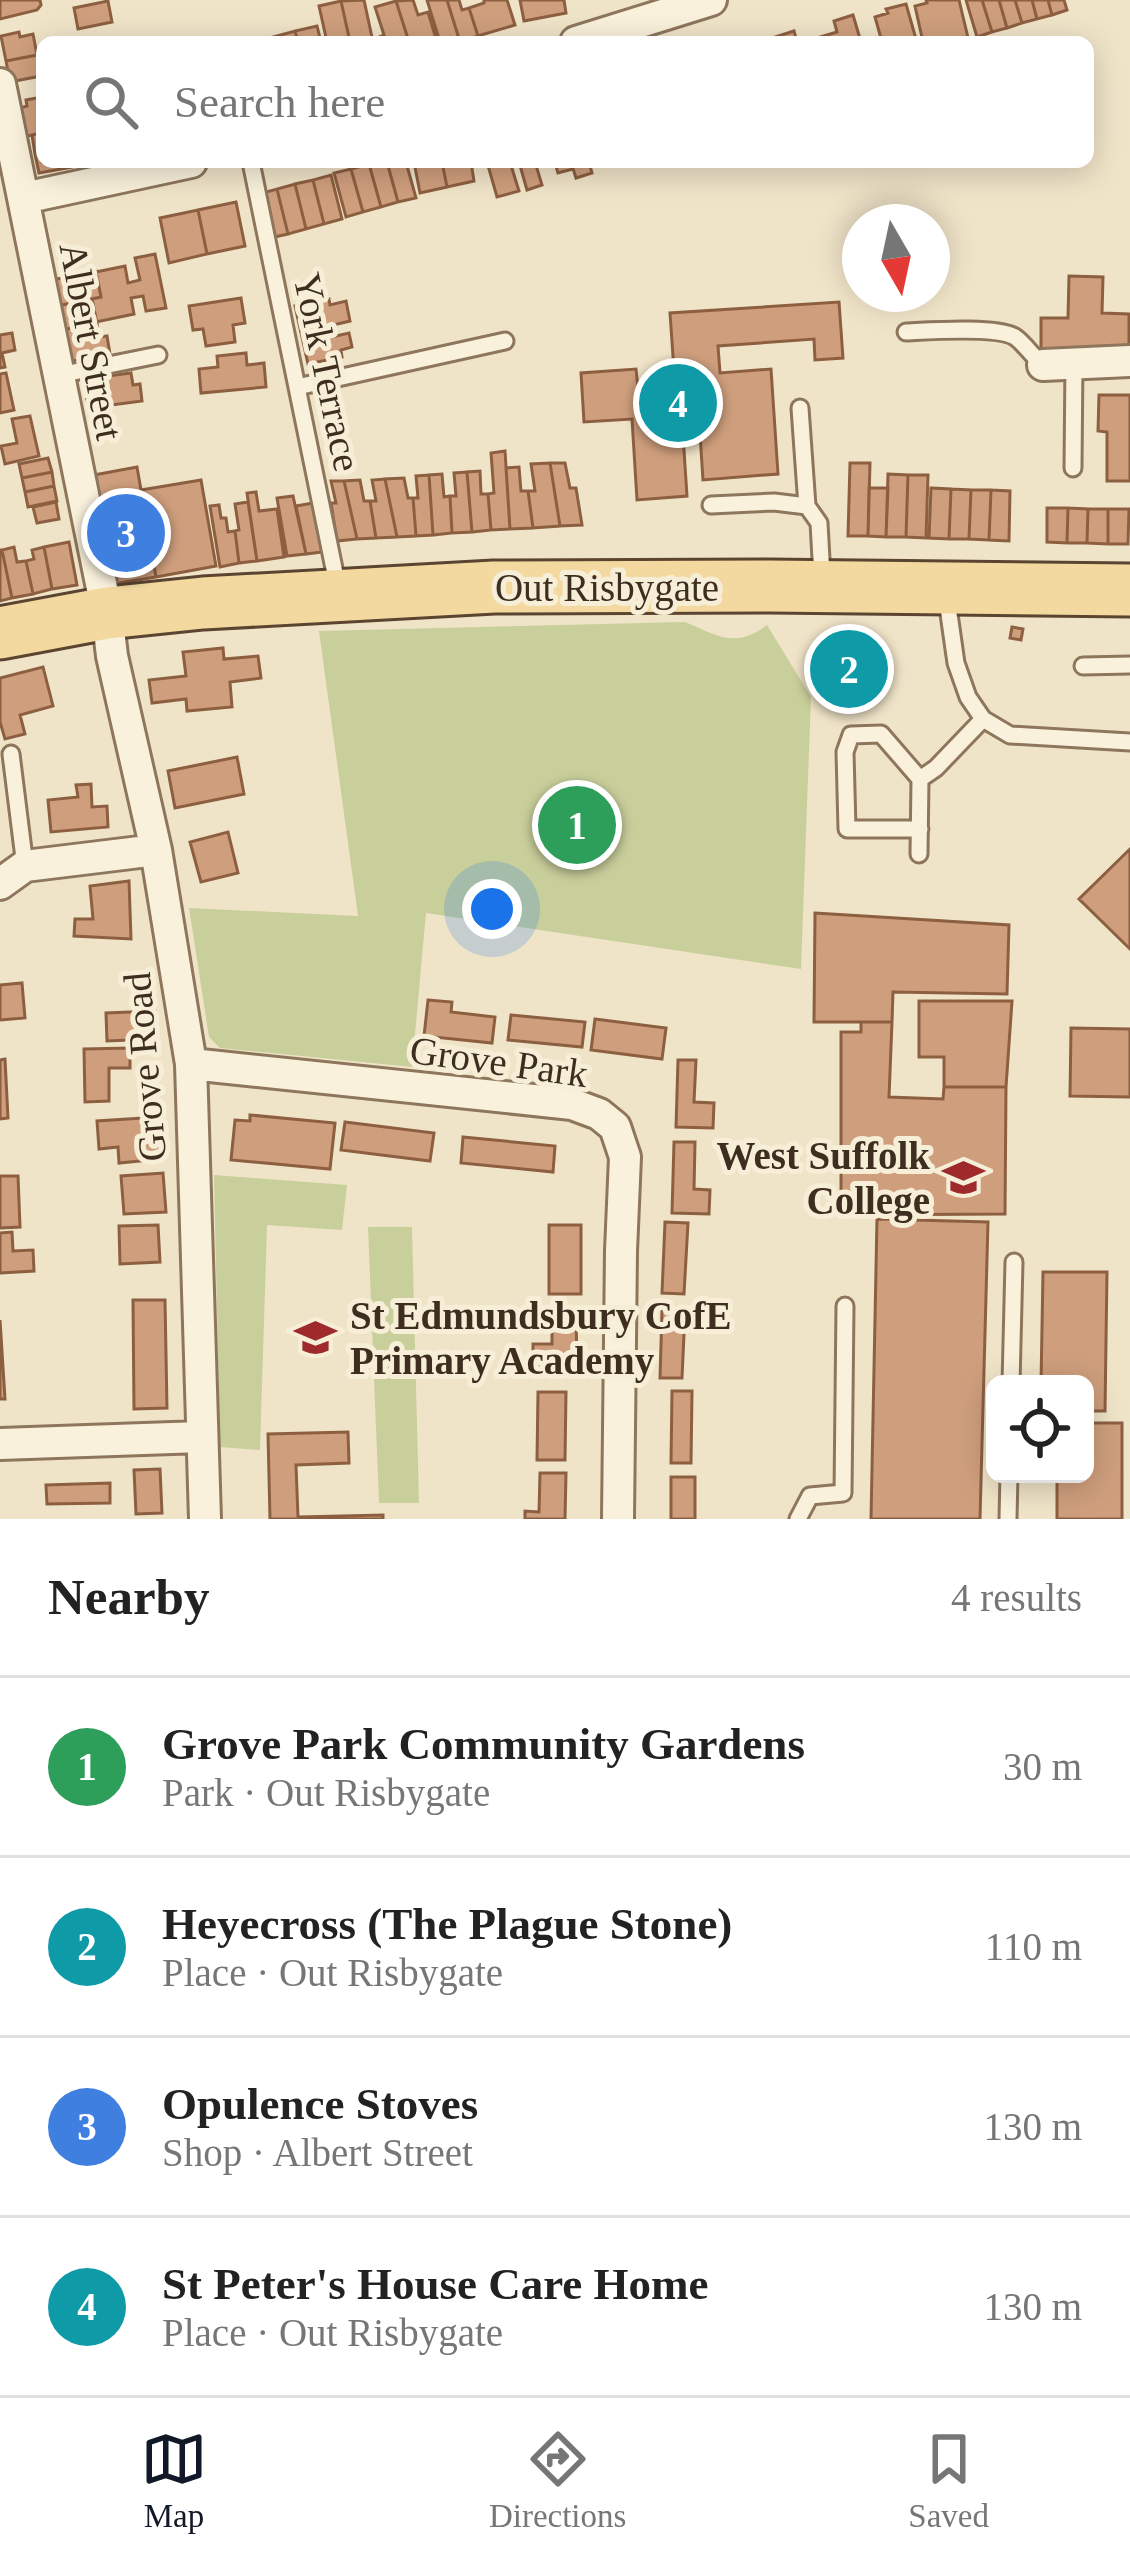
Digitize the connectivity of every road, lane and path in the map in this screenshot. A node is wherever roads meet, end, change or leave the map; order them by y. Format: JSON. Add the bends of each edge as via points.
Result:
{"nodes":[{"id":1,"x":711,"y":0,"type":"edge"},
{"id":2,"x":644,"y":9,"type":"edge"},
{"id":3,"x":588,"y":36,"type":"edge"},
{"id":4,"x":0,"y":84,"type":"edge"},
{"id":5,"x":163,"y":168,"type":"edge"},
{"id":6,"x":252,"y":168,"type":"edge"},
{"id":7,"x":24,"y":198,"type":"junction"},
{"id":8,"x":906,"y":332,"type":"dead end"},
{"id":9,"x":505,"y":340,"type":"dead end"},
{"id":10,"x":158,"y":355,"type":"dead end"},
{"id":11,"x":1130,"y":361,"type":"edge"},
{"id":12,"x":1059,"y":363,"type":"junction"},
{"id":13,"x":59,"y":375,"type":"junction"},
{"id":14,"x":297,"y":387,"type":"junction"},
{"id":15,"x":800,"y":408,"type":"dead end"},
{"id":16,"x":1072,"y":468,"type":"dead end"},
{"id":17,"x":711,"y":506,"type":"dead end"},
{"id":18,"x":807,"y":506,"type":"junction"},
{"id":19,"x":822,"y":586,"type":"junction"},
{"id":20,"x":946,"y":587,"type":"junction"},
{"id":21,"x":1130,"y":590,"type":"edge"},
{"id":22,"x":340,"y":595,"type":"junction"},
{"id":23,"x":96,"y":615,"type":"junction"},
{"id":24,"x":0,"y":633,"type":"edge"},
{"id":25,"x":1130,"y":665,"type":"edge"},
{"id":26,"x":1084,"y":666,"type":"dead end"},
{"id":27,"x":983,"y":719,"type":"junction"},
{"id":28,"x":1130,"y":742,"type":"edge"},
{"id":29,"x":11,"y":754,"type":"dead end"},
{"id":30,"x":920,"y":779,"type":"junction"},
{"id":31,"x":920,"y":829,"type":"junction"},
{"id":32,"x":156,"y":850,"type":"junction"},
{"id":33,"x":919,"y":854,"type":"dead end"},
{"id":34,"x":13,"y":875,"type":"edge"},
{"id":35,"x":190,"y":1064,"type":"junction"},
{"id":36,"x":1014,"y":1262,"type":"dead end"},
{"id":37,"x":845,"y":1306,"type":"dead end"},
{"id":38,"x":1011,"y":1375,"type":"edge"},
{"id":39,"x":201,"y":1437,"type":"junction"},
{"id":40,"x":0,"y":1444,"type":"edge"},
{"id":41,"x":1009,"y":1483,"type":"edge"},
{"id":42,"x":206,"y":1519,"type":"edge"},
{"id":43,"x":618,"y":1519,"type":"edge"},
{"id":44,"x":798,"y":1519,"type":"edge"},
{"id":45,"x":1008,"y":1519,"type":"edge"}],
"edges":[{"from":1,"to":2,"type":"street"},
{"from":2,"to":3,"type":"street"},
{"from":4,"to":7,"type":"street","name":"Albert Street"},
{"from":5,"to":7,"type":"street"},
{"from":6,"to":14,"type":"lane","name":"York Terrace"},
{"from":7,"to":13,"type":"street","name":"Albert Street"},
{"from":8,"to":12,"type":"lane","via":[[1014,336]]},
{"from":9,"to":14,"type":"lane"},
{"from":10,"to":13,"type":"lane"},
{"from":11,"to":12,"type":"street"},
{"from":12,"to":16,"type":"lane"},
{"from":13,"to":23,"type":"street","name":"Albert Street"},
{"from":14,"to":22,"type":"lane","name":"York Terrace"},
{"from":15,"to":18,"type":"lane"},
{"from":17,"to":18,"type":"lane"},
{"from":18,"to":19,"type":"lane","via":[[819,523]]},
{"from":19,"to":20,"type":"main road","name":"Out Risbygate"},
{"from":19,"to":22,"type":"main road","name":"Out Risbygate"},
{"from":20,"to":21,"type":"main road","name":"Out Risbygate"},
{"from":20,"to":27,"type":"lane","via":[[956,663]]},
{"from":22,"to":23,"type":"main road","name":"Out Risbygate"},
{"from":23,"to":24,"type":"main road","name":"Out Risbygate"},
{"from":23,"to":32,"type":"street","name":"Grove Road"},
{"from":25,"to":26,"type":"lane"},
{"from":27,"to":28,"type":"lane","via":[[1010,735]]},
{"from":27,"to":30,"type":"lane"},
{"from":29,"to":34,"type":"lane"},
{"from":30,"to":31,"type":"lane"},
{"from":30,"to":31,"type":"lane","via":[[881,734],[851,735],[847,829]]},
{"from":31,"to":33,"type":"lane"},
{"from":32,"to":34,"type":"street"},
{"from":32,"to":35,"type":"street","name":"Grove Road"},
{"from":35,"to":39,"type":"street","name":"Grove Road"},
{"from":35,"to":43,"type":"street","name":"Grove Park","via":[[572,1104],[615,1127],[625,1157]]},
{"from":36,"to":38,"type":"lane"},
{"from":37,"to":44,"type":"lane","via":[[842,1493],[810,1496]]},
{"from":39,"to":40,"type":"street"},
{"from":39,"to":42,"type":"street","name":"Grove Road"},
{"from":41,"to":45,"type":"lane"}]}
